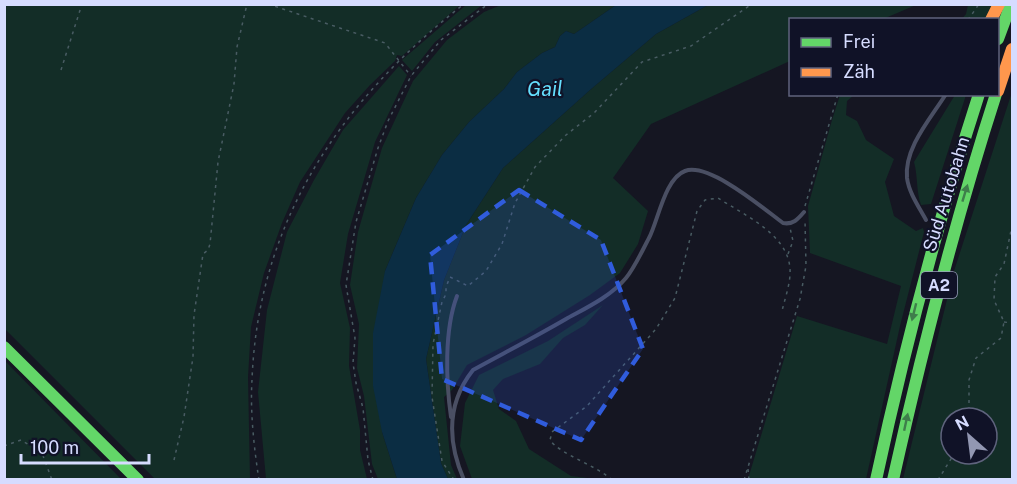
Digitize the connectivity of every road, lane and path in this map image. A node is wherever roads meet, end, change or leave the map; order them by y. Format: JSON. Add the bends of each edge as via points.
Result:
{"nodes":[{"id":1,"x":82,"y":4,"type":"edge"},
{"id":2,"x":247,"y":4,"type":"edge"},
{"id":3,"x":268,"y":4,"type":"edge"},
{"id":4,"x":464,"y":4,"type":"edge"},
{"id":5,"x":488,"y":4,"type":"edge"},
{"id":6,"x":752,"y":4,"type":"edge"},
{"id":7,"x":979,"y":4,"type":"edge"},
{"id":8,"x":999,"y":4,"type":"edge"},
{"id":9,"x":1011,"y":4,"type":"edge"},
{"id":10,"x":969,"y":18,"type":"edge"},
{"id":11,"x":992,"y":18,"type":"edge"},
{"id":12,"x":999,"y":36,"type":"edge"},
{"id":13,"x":1012,"y":48,"type":"edge"},
{"id":14,"x":399,"y":60,"type":"junction"},
{"id":15,"x":61,"y":70,"type":"dead end"},
{"id":16,"x":411,"y":76,"type":"junction"},
{"id":17,"x":999,"y":87,"type":"edge"},
{"id":18,"x":837,"y":96,"type":"edge"},
{"id":19,"x":945,"y":96,"type":"edge"},
{"id":20,"x":978,"y":96,"type":"edge"},
{"id":21,"x":996,"y":96,"type":"edge"},
{"id":22,"x":804,"y":212,"type":"junction"},
{"id":23,"x":926,"y":220,"type":"joint"},
{"id":24,"x":790,"y":224,"type":"junction"},
{"id":25,"x":1012,"y":226,"type":"edge"},
{"id":26,"x":934,"y":237,"type":"junction"},
{"id":27,"x":788,"y":255,"type":"junction"},
{"id":28,"x":457,"y":296,"type":"dead end"},
{"id":29,"x":782,"y":311,"type":"dead end"},
{"id":30,"x":1004,"y":322,"type":"junction"},
{"id":31,"x":1012,"y":323,"type":"edge"},
{"id":32,"x":4,"y":347,"type":"edge"},
{"id":33,"x":969,"y":406,"type":"edge"},
{"id":34,"x":451,"y":421,"type":"junction"},
{"id":35,"x":4,"y":446,"type":"edge"},
{"id":36,"x":174,"y":460,"type":"dead end"},
{"id":37,"x":947,"y":466,"type":"edge"},
{"id":38,"x":748,"y":468,"type":"junction"},
{"id":39,"x":52,"y":480,"type":"edge"},
{"id":40,"x":138,"y":480,"type":"edge"},
{"id":41,"x":258,"y":480,"type":"edge"},
{"id":42,"x":373,"y":480,"type":"edge"},
{"id":43,"x":454,"y":480,"type":"edge"},
{"id":44,"x":464,"y":480,"type":"edge"},
{"id":45,"x":612,"y":480,"type":"edge"},
{"id":46,"x":744,"y":480,"type":"edge"},
{"id":47,"x":749,"y":480,"type":"edge"},
{"id":48,"x":876,"y":480,"type":"edge"},
{"id":49,"x":893,"y":480,"type":"edge"},
{"id":50,"x":938,"y":480,"type":"edge"}],
"edges":[{"from":1,"to":15,"type":"path"},
{"from":2,"to":36,"type":"path","via":[[218,162],[210,244],[203,254],[194,315],[193,357]]},
{"from":3,"to":14,"type":"path","via":[[385,43]]},
{"from":4,"to":14,"type":"path"},
{"from":5,"to":16,"type":"path","via":[[441,40]]},
{"from":6,"to":43,"type":"path","via":[[691,46],[642,62],[536,167],[515,203],[502,244],[486,271],[468,286],[450,277],[433,344],[432,397],[442,461]]},
{"from":7,"to":10,"type":"path"},
{"from":8,"to":11,"type":"main road"},
{"from":9,"to":12,"type":"main road"},
{"from":13,"to":17,"type":"main road","name":"Süd Autobahn","number":"A2"},
{"from":14,"to":16,"type":"path"},
{"from":14,"to":41,"type":"path","via":[[333,137],[303,186],[279,239],[258,321],[252,380]]},
{"from":16,"to":42,"type":"path","via":[[378,148],[356,222],[346,278],[355,338],[353,363]]},
{"from":18,"to":22,"type":"path"},
{"from":19,"to":23,"type":"lane","via":[[911,152],[907,168],[912,195]]},
{"from":20,"to":26,"type":"main road","name":"Süd Autobahn","number":"A2"},
{"from":49,"to":21,"type":"main road","name":"Süd Autobahn","number":"A2","one_way":true,"via":[[950,242]]},
{"from":22,"to":24,"type":"lane"},
{"from":22,"to":38,"type":"path","via":[[806,266],[800,299]]},
{"from":23,"to":26,"type":"main road"},
{"from":24,"to":27,"type":"path","via":[[793,241]]},
{"from":24,"to":34,"type":"lane","via":[[714,176],[686,170],[669,187],[650,237],[626,278],[603,298],[473,370],[462,384]]},
{"from":25,"to":30,"type":"path","via":[[1004,264],[995,277],[994,300]]},
{"from":26,"to":48,"type":"main road","name":"Süd Autobahn","number":"A2","one_way":true},
{"from":27,"to":29,"type":"path","via":[[791,271]]},
{"from":27,"to":45,"type":"path","via":[[771,233],[718,198],[705,200],[697,211],[675,298],[657,329],[587,406],[552,432],[550,440],[555,448]]},
{"from":28,"to":34,"type":"lane","via":[[446,381]]},
{"from":30,"to":31,"type":"path"},
{"from":30,"to":33,"type":"path","via":[[1001,338],[976,358],[969,380]]},
{"from":32,"to":40,"type":"main road"},
{"from":34,"to":44,"type":"lane","via":[[456,463]]},
{"from":35,"to":39,"type":"path","via":[[21,440],[42,453]]},
{"from":37,"to":50,"type":"path"},
{"from":38,"to":46,"type":"path"},
{"from":38,"to":47,"type":"path"}]}
